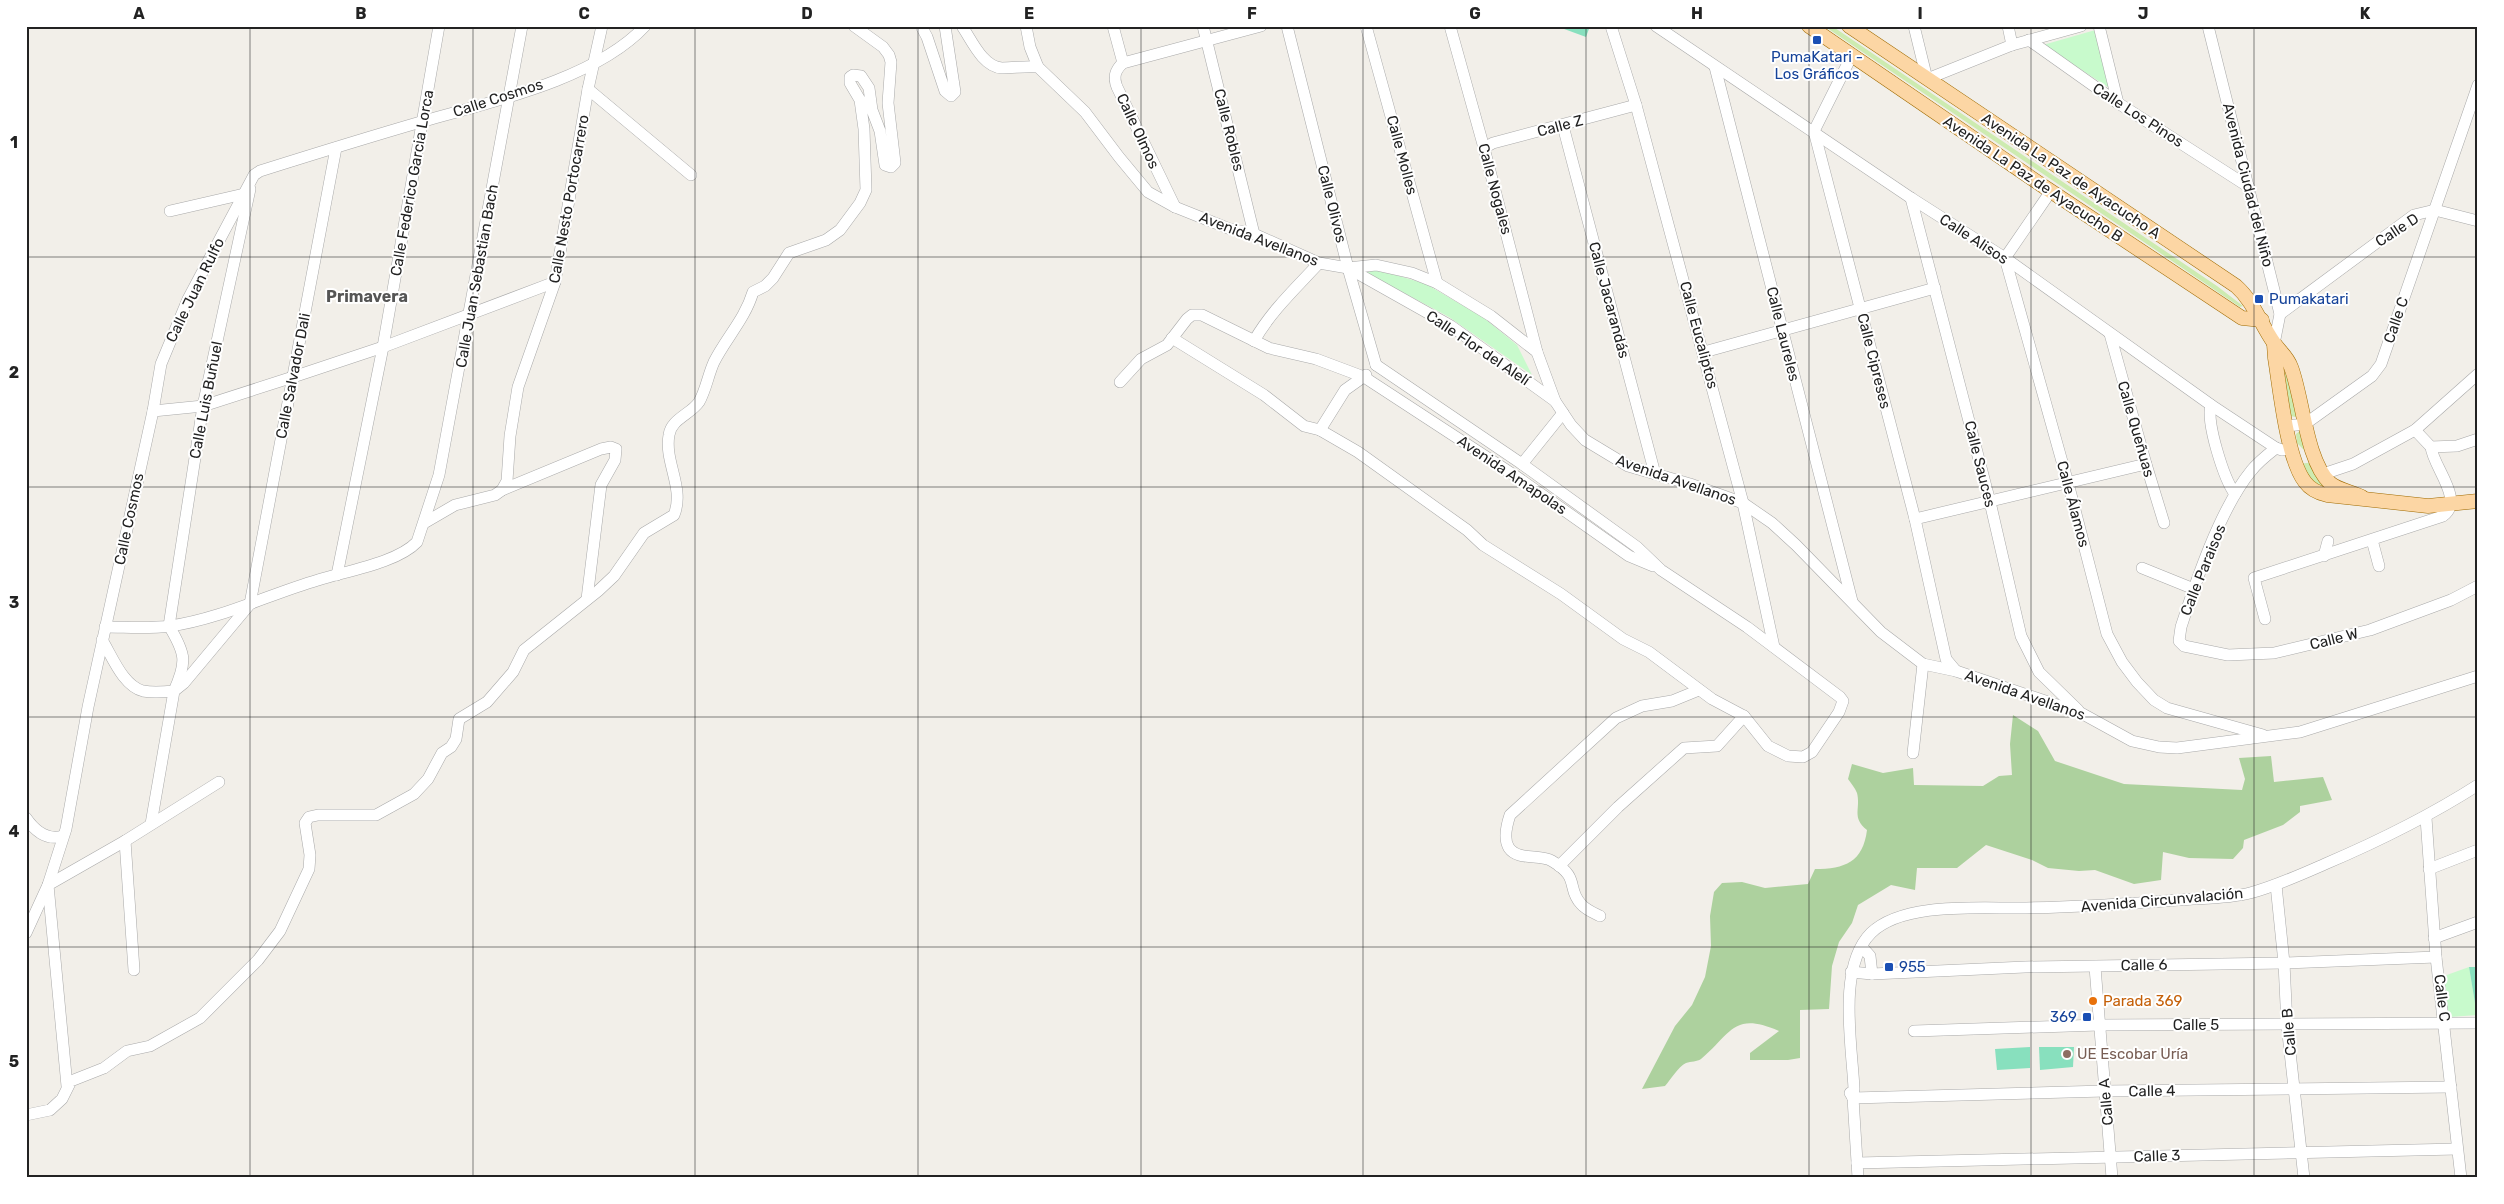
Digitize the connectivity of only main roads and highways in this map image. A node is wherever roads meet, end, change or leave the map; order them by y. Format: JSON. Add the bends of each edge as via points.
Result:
{"nodes":[{"id":1,"x":1809,"y":26,"type":"edge"},
{"id":2,"x":1849,"y":26,"type":"edge"},
{"id":3,"x":2262,"y":320,"type":"junction"},
{"id":4,"x":2274,"y":344,"type":"junction"},
{"id":5,"x":2362,"y":497,"type":"junction"},
{"id":6,"x":2478,"y":501,"type":"edge"}],
"edges":[{"from":1,"to":3,"type":"main road","name":"Avenida La Paz de Ayacucho B","via":[[2242,318]]},
{"from":2,"to":3,"type":"main road","name":"Avenida La Paz de Ayacucho A","via":[[2236,286]]},
{"from":3,"to":4,"type":"main road","name":"Avenida La Paz de Ayacucho A"},
{"from":4,"to":5,"type":"main road","name":"Avenida Ciudad del Niño","via":[[2285,353],[2292,368],[2305,424],[2323,474],[2337,488]]},
{"from":4,"to":5,"type":"main road","name":"Avenida Ciudad del Niño","via":[[2297,469],[2314,490],[2327,495]]},
{"from":5,"to":6,"type":"main road","name":"Avenida Ciudad del Niño","via":[[2408,504]]}]}
